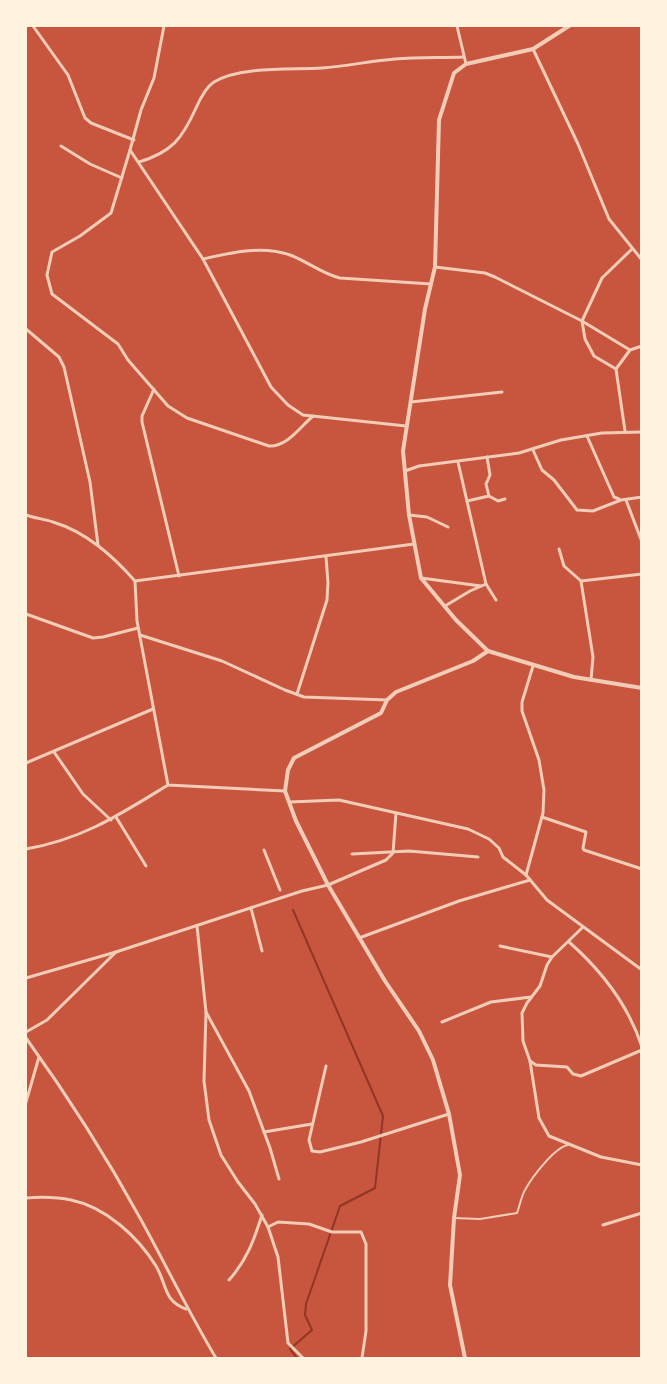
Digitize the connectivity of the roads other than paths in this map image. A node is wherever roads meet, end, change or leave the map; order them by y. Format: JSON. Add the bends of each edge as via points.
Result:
{"nodes":[{"id":1,"x":33,"y":26,"type":"edge"},
{"id":2,"x":164,"y":26,"type":"edge"},
{"id":3,"x":457,"y":26,"type":"edge"},
{"id":4,"x":569,"y":26,"type":"edge"},
{"id":5,"x":533,"y":49,"type":"junction"},
{"id":6,"x":464,"y":57,"type":"junction"},
{"id":7,"x":466,"y":64,"type":"junction"},
{"id":8,"x":134,"y":140,"type":"junction"},
{"id":9,"x":61,"y":146,"type":"dead end"},
{"id":10,"x":130,"y":150,"type":"junction"},
{"id":11,"x":138,"y":162,"type":"junction"},
{"id":12,"x":122,"y":178,"type":"junction"},
{"id":13,"x":632,"y":249,"type":"junction"},
{"id":14,"x":203,"y":259,"type":"junction"},
{"id":15,"x":642,"y":260,"type":"edge"},
{"id":16,"x":435,"y":267,"type":"junction"},
{"id":17,"x":431,"y":284,"type":"junction"},
{"id":18,"x":582,"y":321,"type":"junction"},
{"id":19,"x":26,"y":329,"type":"edge"},
{"id":20,"x":642,"y":346,"type":"edge"},
{"id":21,"x":630,"y":350,"type":"junction"},
{"id":22,"x":616,"y":369,"type":"junction"},
{"id":23,"x":154,"y":389,"type":"junction"},
{"id":24,"x":502,"y":392,"type":"dead end"},
{"id":25,"x":409,"y":403,"type":"junction"},
{"id":26,"x":313,"y":416,"type":"junction"},
{"id":27,"x":406,"y":426,"type":"junction"},
{"id":28,"x":625,"y":431,"type":"junction"},
{"id":29,"x":642,"y":432,"type":"edge"},
{"id":30,"x":587,"y":436,"type":"junction"},
{"id":31,"x":533,"y":450,"type":"junction"},
{"id":32,"x":488,"y":457,"type":"junction"},
{"id":33,"x":458,"y":462,"type":"junction"},
{"id":34,"x":405,"y":471,"type":"junction"},
{"id":35,"x":489,"y":496,"type":"junction"},
{"id":36,"x":642,"y":496,"type":"edge"},
{"id":37,"x":505,"y":499,"type":"dead end"},
{"id":38,"x":621,"y":500,"type":"junction"},
{"id":39,"x":626,"y":500,"type":"junction"},
{"id":40,"x":467,"y":501,"type":"junction"},
{"id":41,"x":26,"y":515,"type":"edge"},
{"id":42,"x":409,"y":515,"type":"junction"},
{"id":43,"x":448,"y":527,"type":"dead end"},
{"id":44,"x":642,"y":542,"type":"edge"},
{"id":45,"x":414,"y":544,"type":"junction"},
{"id":46,"x":98,"y":545,"type":"junction"},
{"id":47,"x":559,"y":549,"type":"dead end"},
{"id":48,"x":326,"y":556,"type":"junction"},
{"id":49,"x":642,"y":574,"type":"edge"},
{"id":50,"x":179,"y":576,"type":"junction"},
{"id":51,"x":421,"y":578,"type":"junction"},
{"id":52,"x":135,"y":581,"type":"junction"},
{"id":53,"x":581,"y":581,"type":"junction"},
{"id":54,"x":486,"y":584,"type":"junction"},
{"id":55,"x":481,"y":586,"type":"junction"},
{"id":56,"x":496,"y":600,"type":"dead end"},
{"id":57,"x":445,"y":606,"type":"junction"},
{"id":58,"x":26,"y":614,"type":"edge"},
{"id":59,"x":138,"y":628,"type":"junction"},
{"id":60,"x":139,"y":634,"type":"junction"},
{"id":61,"x":488,"y":651,"type":"junction"},
{"id":62,"x":533,"y":666,"type":"junction"},
{"id":63,"x":591,"y":680,"type":"junction"},
{"id":64,"x":642,"y":688,"type":"edge"},
{"id":65,"x":297,"y":694,"type":"junction"},
{"id":66,"x":387,"y":700,"type":"junction"},
{"id":67,"x":153,"y":709,"type":"junction"},
{"id":68,"x":54,"y":752,"type":"junction"},
{"id":69,"x":26,"y":763,"type":"edge"},
{"id":70,"x":168,"y":785,"type":"junction"},
{"id":71,"x":285,"y":791,"type":"junction"},
{"id":72,"x":290,"y":802,"type":"junction"},
{"id":73,"x":396,"y":813,"type":"junction"},
{"id":74,"x":116,"y":817,"type":"junction"},
{"id":75,"x":542,"y":817,"type":"junction"},
{"id":76,"x":111,"y":820,"type":"junction"},
{"id":77,"x":26,"y":849,"type":"edge"},
{"id":78,"x":264,"y":850,"type":"dead end"},
{"id":79,"x":393,"y":853,"type":"junction"},
{"id":80,"x":352,"y":854,"type":"dead end"},
{"id":81,"x":478,"y":857,"type":"dead end"},
{"id":82,"x":146,"y":866,"type":"dead end"},
{"id":83,"x":642,"y":869,"type":"edge"},
{"id":84,"x":526,"y":875,"type":"junction"},
{"id":85,"x":530,"y":880,"type":"junction"},
{"id":86,"x":328,"y":885,"type":"junction"},
{"id":87,"x":280,"y":890,"type":"dead end"},
{"id":88,"x":251,"y":908,"type":"junction"},
{"id":89,"x":196,"y":926,"type":"junction"},
{"id":90,"x":584,"y":927,"type":"junction"},
{"id":91,"x":359,"y":938,"type":"junction"},
{"id":92,"x":568,"y":941,"type":"junction"},
{"id":93,"x":500,"y":946,"type":"dead end"},
{"id":94,"x":262,"y":951,"type":"dead end"},
{"id":95,"x":116,"y":952,"type":"junction"},
{"id":96,"x":552,"y":957,"type":"junction"},
{"id":97,"x":642,"y":970,"type":"edge"},
{"id":98,"x":26,"y":978,"type":"edge"},
{"id":99,"x":533,"y":997,"type":"junction"},
{"id":100,"x":206,"y":1012,"type":"junction"},
{"id":101,"x":442,"y":1022,"type":"dead end"},
{"id":102,"x":26,"y":1032,"type":"edge"},
{"id":103,"x":26,"y":1038,"type":"edge"},
{"id":104,"x":642,"y":1048,"type":"edge"},
{"id":105,"x":39,"y":1057,"type":"junction"},
{"id":106,"x":530,"y":1061,"type":"junction"},
{"id":107,"x":326,"y":1066,"type":"dead end"},
{"id":108,"x":26,"y":1102,"type":"edge"},
{"id":109,"x":449,"y":1114,"type":"junction"},
{"id":110,"x":312,"y":1124,"type":"junction"},
{"id":111,"x":264,"y":1132,"type":"junction"},
{"id":112,"x":568,"y":1145,"type":"junction"},
{"id":113,"x":642,"y":1165,"type":"edge"},
{"id":114,"x":279,"y":1179,"type":"dead end"},
{"id":115,"x":26,"y":1198,"type":"edge"},
{"id":116,"x":642,"y":1213,"type":"edge"},
{"id":117,"x":261,"y":1215,"type":"junction"},
{"id":118,"x":454,"y":1218,"type":"junction"},
{"id":119,"x":603,"y":1225,"type":"dead end"},
{"id":120,"x":268,"y":1227,"type":"junction"},
{"id":121,"x":230,"y":1280,"type":"dead end"},
{"id":122,"x":188,"y":1310,"type":"junction"},
{"id":123,"x":216,"y":1359,"type":"edge"},
{"id":124,"x":303,"y":1359,"type":"edge"},
{"id":125,"x":362,"y":1359,"type":"edge"},
{"id":126,"x":465,"y":1359,"type":"edge"}],
"edges":[{"from":1,"to":8,"type":"street","via":[[68,75],[85,118]]},
{"from":2,"to":8,"type":"street","via":[[154,78]]},
{"from":3,"to":6,"type":"street"},
{"from":4,"to":5,"type":"street"},
{"from":5,"to":7,"type":"street"},
{"from":5,"to":13,"type":"street","via":[[609,219]]},
{"from":6,"to":7,"type":"street"},
{"from":6,"to":11,"type":"street","via":[[396,59],[240,72],[223,77],[211,84],[170,149]]},
{"from":7,"to":16,"type":"street","via":[[454,73],[439,120]]},
{"from":8,"to":10,"type":"street"},
{"from":9,"to":12,"type":"street"},
{"from":10,"to":11,"type":"street"},
{"from":10,"to":12,"type":"street"},
{"from":11,"to":14,"type":"street"},
{"from":12,"to":23,"type":"street","via":[[111,213],[52,252],[47,275],[52,294],[118,344]]},
{"from":13,"to":15,"type":"street"},
{"from":13,"to":18,"type":"street","via":[[602,278]]},
{"from":14,"to":17,"type":"street","via":[[235,252],[274,252],[290,255],[330,276]]},
{"from":14,"to":26,"type":"street","via":[[271,387],[288,405],[303,415]]},
{"from":16,"to":17,"type":"street"},
{"from":16,"to":18,"type":"street","via":[[485,273]]},
{"from":17,"to":25,"type":"street"},
{"from":18,"to":21,"type":"street"},
{"from":18,"to":22,"type":"street","via":[[594,356]]},
{"from":19,"to":46,"type":"street","via":[[59,357],[64,367],[90,482]]},
{"from":20,"to":21,"type":"street"},
{"from":21,"to":22,"type":"street"},
{"from":22,"to":28,"type":"street"},
{"from":23,"to":26,"type":"street","via":[[168,406],[187,418],[269,446],[278,447]]},
{"from":23,"to":50,"type":"street","via":[[142,423]]},
{"from":24,"to":25,"type":"street"},
{"from":25,"to":27,"type":"street"},
{"from":26,"to":27,"type":"street"},
{"from":27,"to":34,"type":"street"},
{"from":28,"to":29,"type":"street"},
{"from":28,"to":30,"type":"street"},
{"from":30,"to":31,"type":"street"},
{"from":30,"to":38,"type":"street","via":[[614,497]]},
{"from":31,"to":32,"type":"street"},
{"from":31,"to":38,"type":"street","via":[[542,470],[555,480],[577,510],[593,511]]},
{"from":32,"to":33,"type":"street"},
{"from":32,"to":35,"type":"street"},
{"from":33,"to":34,"type":"street"},
{"from":33,"to":40,"type":"street"},
{"from":34,"to":42,"type":"street"},
{"from":35,"to":37,"type":"street","via":[[498,501]]},
{"from":35,"to":40,"type":"street"},
{"from":36,"to":39,"type":"street"},
{"from":38,"to":39,"type":"street"},
{"from":39,"to":44,"type":"street"},
{"from":40,"to":54,"type":"street"},
{"from":41,"to":46,"type":"street","via":[[54,522]]},
{"from":42,"to":43,"type":"street","via":[[428,517]]},
{"from":42,"to":45,"type":"street"},
{"from":45,"to":48,"type":"street"},
{"from":45,"to":51,"type":"street"},
{"from":46,"to":52,"type":"street"},
{"from":47,"to":53,"type":"street","via":[[564,566]]},
{"from":48,"to":50,"type":"street"},
{"from":48,"to":65,"type":"street","via":[[327,600]]},
{"from":49,"to":53,"type":"street"},
{"from":50,"to":52,"type":"street"},
{"from":51,"to":55,"type":"street"},
{"from":51,"to":57,"type":"street"},
{"from":52,"to":59,"type":"street"},
{"from":53,"to":63,"type":"street","via":[[593,657]]},
{"from":54,"to":55,"type":"street"},
{"from":54,"to":56,"type":"street"},
{"from":55,"to":57,"type":"street"},
{"from":57,"to":61,"type":"street"},
{"from":58,"to":59,"type":"street","via":[[93,638]]},
{"from":59,"to":60,"type":"street"},
{"from":60,"to":65,"type":"street","via":[[222,661]]},
{"from":60,"to":67,"type":"street"},
{"from":61,"to":62,"type":"street"},
{"from":61,"to":66,"type":"street","via":[[473,661],[396,692]]},
{"from":62,"to":63,"type":"street"},
{"from":62,"to":75,"type":"street","via":[[522,711],[539,760]]},
{"from":63,"to":64,"type":"street"},
{"from":65,"to":66,"type":"street"},
{"from":66,"to":71,"type":"street","via":[[381,713],[294,758]]},
{"from":67,"to":68,"type":"street"},
{"from":67,"to":70,"type":"street"},
{"from":68,"to":69,"type":"street"},
{"from":68,"to":76,"type":"street","via":[[83,794]]},
{"from":70,"to":71,"type":"street"},
{"from":70,"to":74,"type":"street"},
{"from":71,"to":72,"type":"street"},
{"from":72,"to":73,"type":"street","via":[[339,800]]},
{"from":72,"to":86,"type":"street","via":[[304,840]]},
{"from":73,"to":79,"type":"street"},
{"from":73,"to":84,"type":"street","via":[[468,829],[489,839],[503,857]]},
{"from":74,"to":76,"type":"street"},
{"from":74,"to":82,"type":"street"},
{"from":75,"to":83,"type":"street","via":[[586,832],[584,850]]},
{"from":75,"to":84,"type":"street"},
{"from":76,"to":77,"type":"street","via":[[78,836]]},
{"from":78,"to":87,"type":"street"},
{"from":79,"to":80,"type":"street"},
{"from":79,"to":81,"type":"street"},
{"from":79,"to":86,"type":"street","via":[[387,860]]},
{"from":84,"to":85,"type":"street"},
{"from":85,"to":90,"type":"street","via":[[547,900]]},
{"from":85,"to":91,"type":"street"},
{"from":86,"to":88,"type":"street"},
{"from":86,"to":91,"type":"street"},
{"from":88,"to":89,"type":"street"},
{"from":88,"to":94,"type":"street"},
{"from":89,"to":95,"type":"street"},
{"from":89,"to":100,"type":"street"},
{"from":90,"to":92,"type":"street"},
{"from":90,"to":97,"type":"street"},
{"from":91,"to":109,"type":"street","via":[[419,1031],[433,1060]]},
{"from":92,"to":96,"type":"street"},
{"from":92,"to":104,"type":"street","via":[[595,967],[623,1004]]},
{"from":93,"to":96,"type":"street"},
{"from":95,"to":98,"type":"street"},
{"from":95,"to":102,"type":"street","via":[[47,1020]]},
{"from":96,"to":99,"type":"street"},
{"from":99,"to":101,"type":"street","via":[[491,1002]]},
{"from":99,"to":106,"type":"street","via":[[522,1013],[523,1041]]},
{"from":100,"to":111,"type":"street","via":[[249,1091]]},
{"from":100,"to":117,"type":"street","via":[[204,1081],[209,1120],[221,1155]]},
{"from":103,"to":105,"type":"street"},
{"from":104,"to":106,"type":"street","via":[[581,1076],[567,1067]]},
{"from":105,"to":108,"type":"street"},
{"from":105,"to":122,"type":"street","via":[[119,1181]]},
{"from":106,"to":112,"type":"street","via":[[539,1118],[549,1136]]},
{"from":107,"to":110,"type":"street"},
{"from":109,"to":110,"type":"street","via":[[320,1152],[312,1151]]},
{"from":109,"to":118,"type":"street","via":[[460,1175]]},
{"from":110,"to":111,"type":"street"},
{"from":111,"to":114,"type":"street"},
{"from":112,"to":113,"type":"street"},
{"from":112,"to":118,"type":"street","via":[[557,1150],[533,1178],[517,1213],[480,1219]]},
{"from":115,"to":122,"type":"street","via":[[72,1200],[100,1210],[139,1244],[157,1268],[175,1306]]},
{"from":116,"to":119,"type":"street"},
{"from":117,"to":120,"type":"street"},
{"from":117,"to":121,"type":"street","via":[[242,1266]]},
{"from":118,"to":126,"type":"street","via":[[450,1285]]},
{"from":120,"to":124,"type":"street","via":[[278,1257],[288,1343]]},
{"from":120,"to":125,"type":"street","via":[[278,1222],[361,1233],[366,1244],[366,1331]]},
{"from":122,"to":123,"type":"street"}]}
